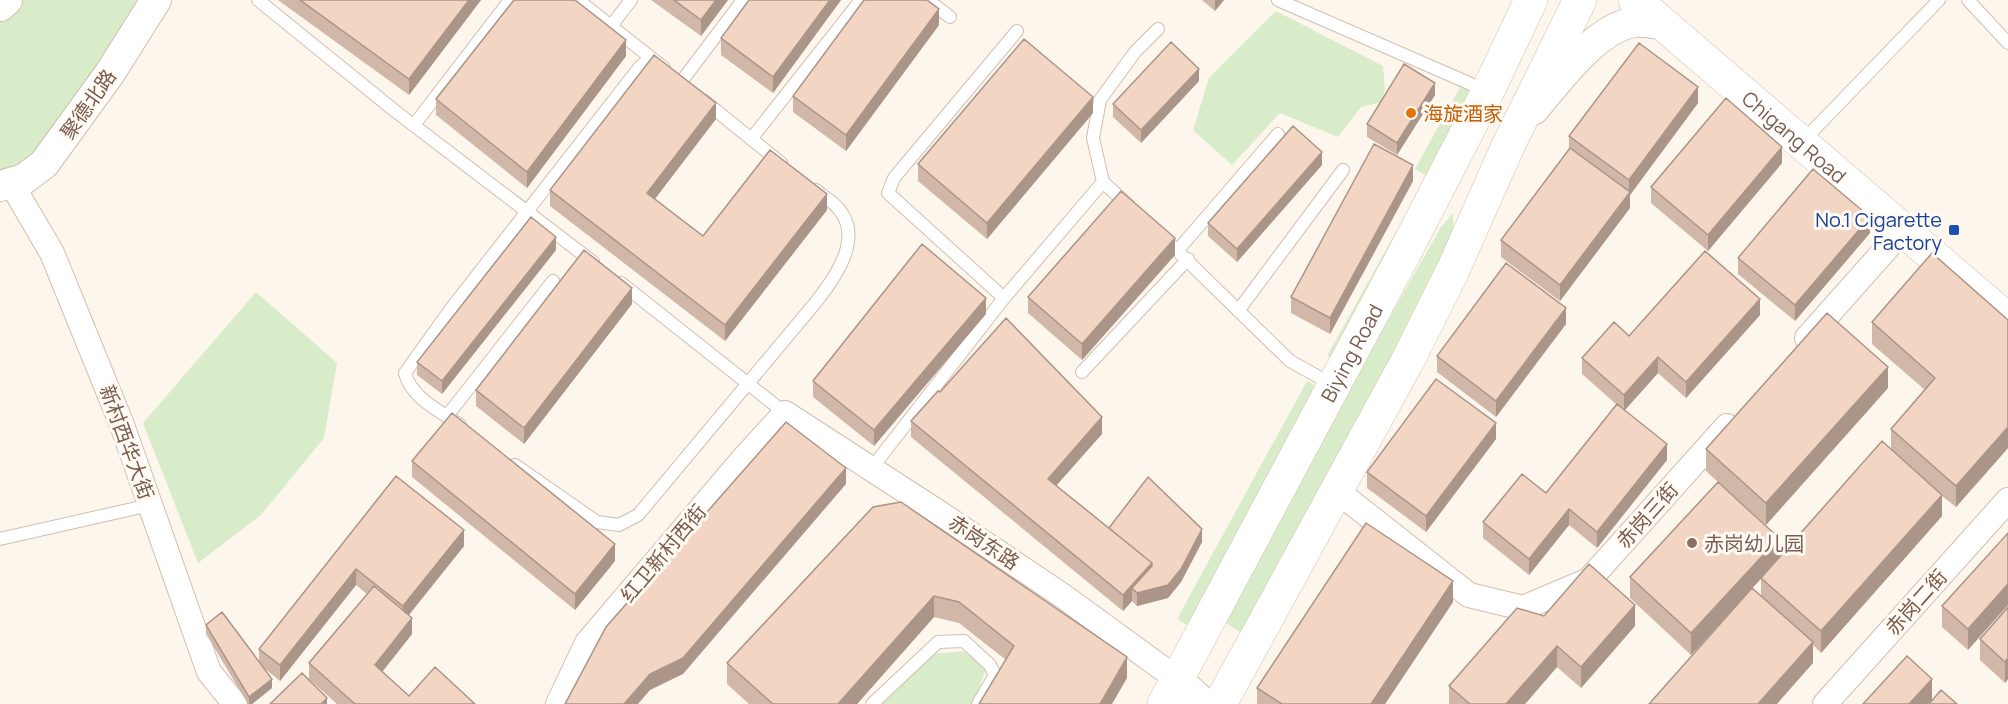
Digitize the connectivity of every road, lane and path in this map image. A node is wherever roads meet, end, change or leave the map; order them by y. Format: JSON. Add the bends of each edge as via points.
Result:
{"nodes":[{"id":1,"x":7,"y":0,"type":"edge"},
{"id":2,"x":156,"y":0,"type":"edge"},
{"id":3,"x":258,"y":0,"type":"edge"},
{"id":4,"x":510,"y":0,"type":"edge"},
{"id":5,"x":578,"y":0,"type":"edge"},
{"id":6,"x":631,"y":0,"type":"edge"},
{"id":7,"x":743,"y":0,"type":"edge"},
{"id":8,"x":861,"y":0,"type":"edge"},
{"id":9,"x":928,"y":0,"type":"edge"},
{"id":10,"x":1278,"y":0,"type":"edge"},
{"id":11,"x":1531,"y":0,"type":"edge"},
{"id":12,"x":1580,"y":0,"type":"edge"},
{"id":13,"x":1635,"y":0,"type":"edge"},
{"id":14,"x":1939,"y":0,"type":"edge"},
{"id":15,"x":1968,"y":0,"type":"edge"},
{"id":16,"x":0,"y":6,"type":"edge"},
{"id":17,"x":950,"y":17,"type":"dead end"},
{"id":18,"x":1664,"y":24,"type":"junction"},
{"id":19,"x":611,"y":26,"type":"junction"},
{"id":20,"x":1158,"y":29,"type":"dead end"},
{"id":21,"x":1017,"y":31,"type":"dead end"},
{"id":22,"x":2008,"y":43,"type":"edge"},
{"id":23,"x":650,"y":57,"type":"junction"},
{"id":24,"x":681,"y":82,"type":"junction"},
{"id":25,"x":1488,"y":91,"type":"junction"},
{"id":26,"x":414,"y":125,"type":"junction"},
{"id":27,"x":1516,"y":130,"type":"junction"},
{"id":28,"x":1278,"y":134,"type":"dead end"},
{"id":29,"x":751,"y":139,"type":"junction"},
{"id":30,"x":1801,"y":142,"type":"junction"},
{"id":31,"x":787,"y":167,"type":"edge"},
{"id":32,"x":1343,"y":170,"type":"dead end"},
{"id":33,"x":805,"y":182,"type":"edge"},
{"id":34,"x":1103,"y":182,"type":"junction"},
{"id":35,"x":6,"y":184,"type":"edge"},
{"id":36,"x":528,"y":211,"type":"junction"},
{"id":37,"x":1136,"y":212,"type":"edge"},
{"id":38,"x":1153,"y":227,"type":"edge"},
{"id":39,"x":1903,"y":230,"type":"junction"},
{"id":40,"x":1178,"y":250,"type":"junction"},
{"id":41,"x":1188,"y":259,"type":"junction"},
{"id":42,"x":553,"y":281,"type":"dead end"},
{"id":43,"x":1004,"y":298,"type":"junction"},
{"id":44,"x":1238,"y":311,"type":"junction"},
{"id":45,"x":2008,"y":320,"type":"edge"},
{"id":46,"x":1793,"y":353,"type":"edge"},
{"id":47,"x":1082,"y":372,"type":"dead end"},
{"id":48,"x":748,"y":383,"type":"junction"},
{"id":49,"x":1335,"y":386,"type":"junction"},
{"id":50,"x":784,"y":413,"type":"junction"},
{"id":51,"x":1738,"y":414,"type":"edge"},
{"id":52,"x":447,"y":416,"type":"junction"},
{"id":53,"x":466,"y":430,"type":"edge"},
{"id":54,"x":505,"y":458,"type":"edge"},
{"id":55,"x":871,"y":469,"type":"junction"},
{"id":56,"x":1337,"y":491,"type":"junction"},
{"id":57,"x":2008,"y":500,"type":"edge"},
{"id":58,"x":150,"y":505,"type":"junction"},
{"id":59,"x":0,"y":539,"type":"edge"},
{"id":60,"x":1171,"y":692,"type":"edge"},
{"id":61,"x":235,"y":704,"type":"edge"},
{"id":62,"x":558,"y":704,"type":"edge"},
{"id":63,"x":872,"y":704,"type":"edge"},
{"id":64,"x":978,"y":704,"type":"edge"},
{"id":65,"x":1204,"y":704,"type":"edge"},
{"id":66,"x":1220,"y":704,"type":"edge"},
{"id":67,"x":1825,"y":704,"type":"edge"}],
"edges":[{"from":1,"to":16,"type":"street"},
{"from":2,"to":35,"type":"street","name":"聚德北路","via":[[110,73],[44,164],[24,179]]},
{"from":3,"to":26,"type":"lane"},
{"from":4,"to":26,"type":"lane"},
{"from":5,"to":19,"type":"lane"},
{"from":6,"to":19,"type":"lane"},
{"from":7,"to":24,"type":"lane"},
{"from":8,"to":29,"type":"lane"},
{"from":9,"to":17,"type":"lane"},
{"from":10,"to":25,"type":"lane"},
{"from":11,"to":25,"type":"main road","name":"Biying Road"},
{"from":12,"to":27,"type":"main road"},
{"from":13,"to":18,"type":"main road","name":"Chigang Road"},
{"from":14,"to":30,"type":"lane"},
{"from":15,"to":22,"type":"lane"},
{"from":18,"to":27,"type":"street","via":[[1636,22],[1597,41]]},
{"from":18,"to":30,"type":"main road","name":"Chigang Road"},
{"from":19,"to":23,"type":"lane"},
{"from":20,"to":34,"type":"lane","via":[[1135,52],[1100,100],[1093,138]]},
{"from":21,"to":43,"type":"lane","via":[[894,178],[888,193]]},
{"from":23,"to":24,"type":"lane"},
{"from":23,"to":36,"type":"lane"},
{"from":24,"to":29,"type":"lane"},
{"from":25,"to":49,"type":"main road","name":"Biying Road"},
{"from":26,"to":36,"type":"lane"},
{"from":27,"to":56,"type":"main road","via":[[1453,270]]},
{"from":28,"to":40,"type":"lane"},
{"from":29,"to":31,"type":"lane"},
{"from":30,"to":39,"type":"main road","name":"Chigang Road"},
{"from":32,"to":44,"type":"lane"},
{"from":33,"to":48,"type":"lane","via":[[841,210],[848,226],[842,263],[831,284]]},
{"from":34,"to":37,"type":"lane"},
{"from":34,"to":43,"type":"lane"},
{"from":35,"to":58,"type":"street","name":"新村西华大街","via":[[52,253]]},
{"from":36,"to":48,"type":"lane"},
{"from":36,"to":52,"type":"lane","via":[[405,373],[413,391]]},
{"from":38,"to":40,"type":"lane"},
{"from":39,"to":45,"type":"main road","name":"Chigang Road"},
{"from":39,"to":46,"type":"street"},
{"from":40,"to":41,"type":"lane"},
{"from":41,"to":44,"type":"lane"},
{"from":41,"to":47,"type":"lane"},
{"from":42,"to":52,"type":"lane"},
{"from":43,"to":55,"type":"lane"},
{"from":44,"to":49,"type":"lane","via":[[1290,361]]},
{"from":48,"to":50,"type":"lane"},
{"from":48,"to":54,"type":"lane","via":[[638,515],[619,525],[597,522]]},
{"from":49,"to":60,"type":"main road","name":"Biying Road"},
{"from":50,"to":55,"type":"street","name":"赤岗东路"},
{"from":50,"to":62,"type":"street","name":"红卫新村西街","via":[[587,643]]},
{"from":51,"to":56,"type":"street","name":"赤岗三街","via":[[1589,580],[1523,608],[1468,595]]},
{"from":52,"to":53,"type":"lane"},
{"from":55,"to":60,"type":"street","name":"赤岗东路","via":[[1063,596]]},
{"from":56,"to":66,"type":"main road"},
{"from":57,"to":67,"type":"street","name":"赤岗二街"},
{"from":58,"to":59,"type":"lane"},
{"from":58,"to":61,"type":"street","name":"新村西华大街","via":[[209,672]]},
{"from":60,"to":65,"type":"street"},
{"from":63,"to":64,"type":"lane","via":[[938,642],[964,641],[990,665],[995,675]]}]}
